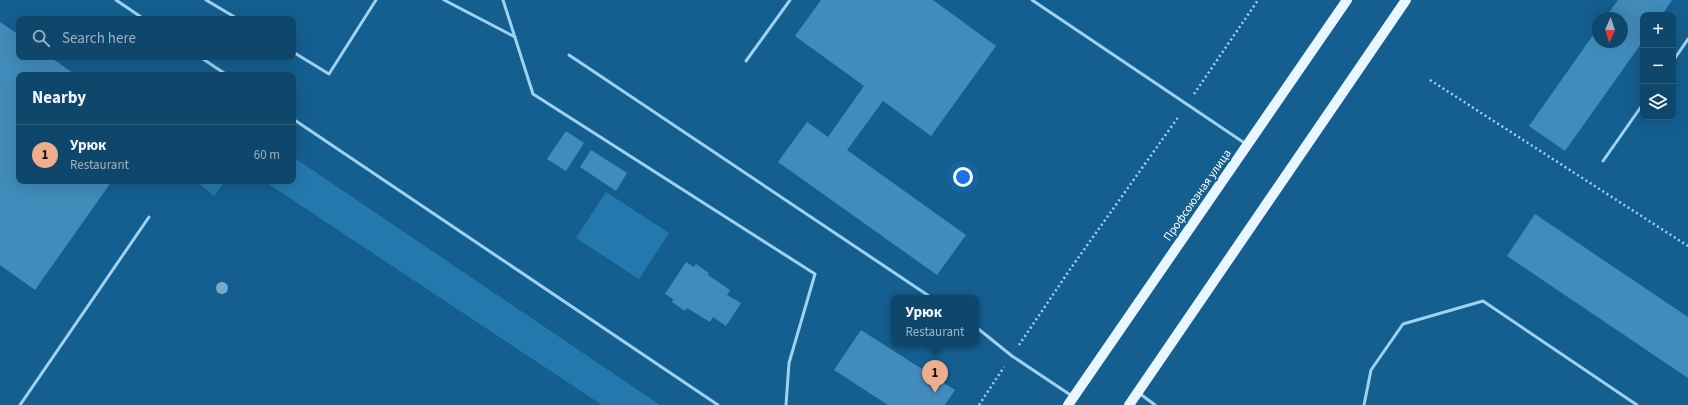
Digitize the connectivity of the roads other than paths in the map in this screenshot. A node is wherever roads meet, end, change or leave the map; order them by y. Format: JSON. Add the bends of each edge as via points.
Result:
{"nodes":[{"id":1,"x":116,"y":0,"type":"edge"},
{"id":2,"x":206,"y":0,"type":"edge"},
{"id":3,"x":376,"y":0,"type":"edge"},
{"id":4,"x":444,"y":0,"type":"edge"},
{"id":5,"x":503,"y":0,"type":"edge"},
{"id":6,"x":790,"y":0,"type":"edge"},
{"id":7,"x":1032,"y":0,"type":"edge"},
{"id":8,"x":1347,"y":0,"type":"edge"},
{"id":9,"x":1406,"y":0,"type":"edge"},
{"id":10,"x":140,"y":16,"type":"edge"},
{"id":11,"x":233,"y":16,"type":"edge"},
{"id":12,"x":515,"y":37,"type":"junction"},
{"id":13,"x":1688,"y":40,"type":"edge"},
{"id":14,"x":296,"y":54,"type":"edge"},
{"id":15,"x":569,"y":54,"type":"dead end"},
{"id":16,"x":1676,"y":57,"type":"edge"},
{"id":17,"x":204,"y":60,"type":"edge"},
{"id":18,"x":746,"y":61,"type":"dead end"},
{"id":19,"x":222,"y":72,"type":"edge"},
{"id":20,"x":1640,"y":108,"type":"edge"},
{"id":21,"x":296,"y":121,"type":"edge"},
{"id":22,"x":1248,"y":145,"type":"junction"},
{"id":23,"x":1603,"y":161,"type":"dead end"},
{"id":24,"x":149,"y":217,"type":"dead end"},
{"id":25,"x":928,"y":295,"type":"edge"},
{"id":26,"x":979,"y":329,"type":"edge"},
{"id":27,"x":1137,"y":392,"type":"junction"},
{"id":28,"x":1071,"y":401,"type":"edge"},
{"id":29,"x":20,"y":405,"type":"edge"},
{"id":30,"x":718,"y":405,"type":"edge"},
{"id":31,"x":786,"y":405,"type":"edge"},
{"id":32,"x":1129,"y":405,"type":"edge"},
{"id":33,"x":1155,"y":405,"type":"edge"},
{"id":34,"x":1364,"y":405,"type":"edge"},
{"id":35,"x":1637,"y":405,"type":"edge"}],
"edges":[{"from":1,"to":10,"type":"lane"},
{"from":2,"to":11,"type":"lane"},
{"from":3,"to":14,"type":"lane","via":[[329,74]]},
{"from":4,"to":12,"type":"lane"},
{"from":5,"to":12,"type":"lane"},
{"from":6,"to":18,"type":"lane"},
{"from":7,"to":22,"type":"lane"},
{"from":8,"to":22,"type":"main road","name":"Профсоюзная улица"},
{"from":9,"to":27,"type":"main road"},
{"from":12,"to":31,"type":"lane","via":[[533,94],[815,274],[789,363]]},
{"from":13,"to":16,"type":"lane"},
{"from":15,"to":25,"type":"lane"},
{"from":17,"to":19,"type":"lane"},
{"from":20,"to":23,"type":"lane"},
{"from":21,"to":30,"type":"lane"},
{"from":22,"to":28,"type":"main road","name":"Профсоюзная улица"},
{"from":24,"to":29,"type":"lane"},
{"from":26,"to":28,"type":"lane"},
{"from":27,"to":32,"type":"main road"},
{"from":27,"to":33,"type":"lane"},
{"from":34,"to":35,"type":"lane","via":[[1371,370],[1403,324],[1483,301]]}]}
